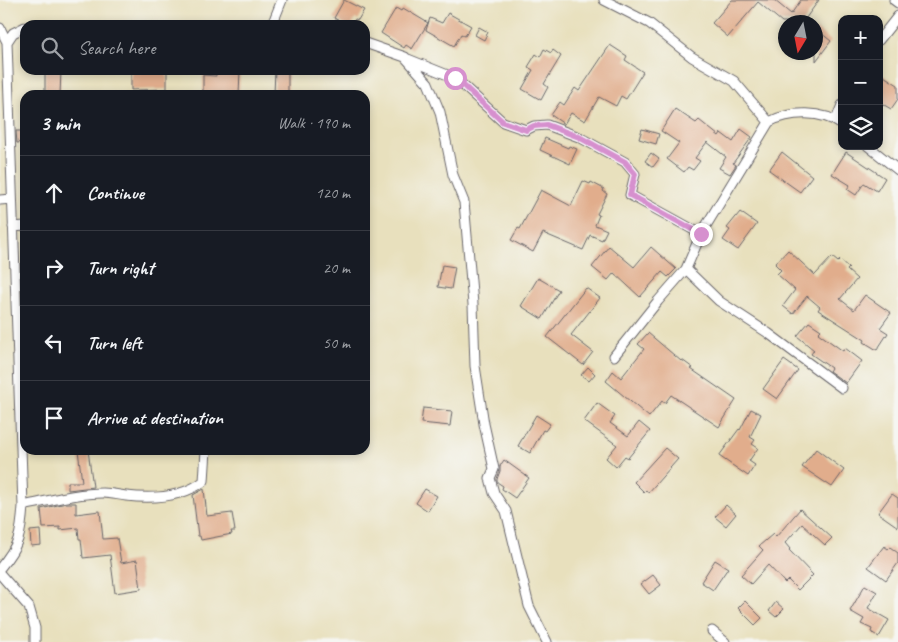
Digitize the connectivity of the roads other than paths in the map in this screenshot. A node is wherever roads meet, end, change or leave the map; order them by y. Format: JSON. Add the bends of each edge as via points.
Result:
{"nodes":[{"id":1,"x":282,"y":0,"type":"edge"},
{"id":2,"x":604,"y":0,"type":"edge"},
{"id":3,"x":894,"y":0,"type":"edge"},
{"id":4,"x":898,"y":3,"type":"edge"},
{"id":5,"x":898,"y":16,"type":"edge"},
{"id":6,"x":274,"y":20,"type":"edge"},
{"id":7,"x":0,"y":28,"type":"edge"},
{"id":8,"x":20,"y":30,"type":"edge"},
{"id":9,"x":883,"y":35,"type":"edge"},
{"id":10,"x":7,"y":42,"type":"junction"},
{"id":11,"x":370,"y":45,"type":"edge"},
{"id":12,"x":405,"y":58,"type":"junction"},
{"id":13,"x":769,"y":122,"type":"junction"},
{"id":14,"x":838,"y":123,"type":"edge"},
{"id":15,"x":873,"y":150,"type":"edge"},
{"id":16,"x":898,"y":170,"type":"edge"},
{"id":17,"x":0,"y":200,"type":"edge"},
{"id":18,"x":12,"y":200,"type":"junction"},
{"id":19,"x":20,"y":226,"type":"edge"},
{"id":20,"x":13,"y":227,"type":"junction"},
{"id":21,"x":701,"y":234,"type":"junction"},
{"id":22,"x":686,"y":269,"type":"junction"},
{"id":23,"x":20,"y":339,"type":"edge"},
{"id":24,"x":614,"y":356,"type":"dead end"},
{"id":25,"x":842,"y":388,"type":"dead end"},
{"id":26,"x":22,"y":455,"type":"edge"},
{"id":27,"x":206,"y":455,"type":"edge"},
{"id":28,"x":23,"y":506,"type":"junction"},
{"id":29,"x":0,"y":568,"type":"edge"},
{"id":30,"x":0,"y":574,"type":"edge"},
{"id":31,"x":712,"y":631,"type":"dead end"},
{"id":32,"x":35,"y":642,"type":"edge"},
{"id":33,"x":547,"y":642,"type":"edge"},
{"id":34,"x":725,"y":642,"type":"edge"}],
"edges":[{"from":1,"to":6,"type":"street"},
{"from":2,"to":13,"type":"street","via":[[649,23],[692,57],[734,82]]},
{"from":3,"to":4,"type":"street"},
{"from":5,"to":9,"type":"street"},
{"from":7,"to":10,"type":"street"},
{"from":8,"to":10,"type":"street"},
{"from":10,"to":18,"type":"street"},
{"from":11,"to":12,"type":"street"},
{"from":12,"to":21,"type":"street","via":[[455,78],[503,122],[526,130],[547,125],[579,137],[625,162],[635,174],[630,195]]},
{"from":12,"to":33,"type":"street","via":[[428,83],[440,112],[453,175],[464,202],[475,366],[494,469],[490,478],[494,493],[506,510],[529,606]]},
{"from":13,"to":14,"type":"street","via":[[780,116],[804,114],[820,115]]},
{"from":13,"to":21,"type":"street"},
{"from":15,"to":16,"type":"street"},
{"from":17,"to":18,"type":"street"},
{"from":18,"to":20,"type":"street"},
{"from":19,"to":20,"type":"street"},
{"from":20,"to":23,"type":"street"},
{"from":21,"to":22,"type":"street"},
{"from":22,"to":24,"type":"street"},
{"from":22,"to":25,"type":"street","via":[[719,302],[768,333]]},
{"from":26,"to":28,"type":"street"},
{"from":27,"to":28,"type":"street","via":[[204,481],[173,495],[90,494]]},
{"from":28,"to":29,"type":"street","via":[[22,532]]},
{"from":30,"to":32,"type":"street","via":[[29,607]]},
{"from":31,"to":34,"type":"street"}]}
